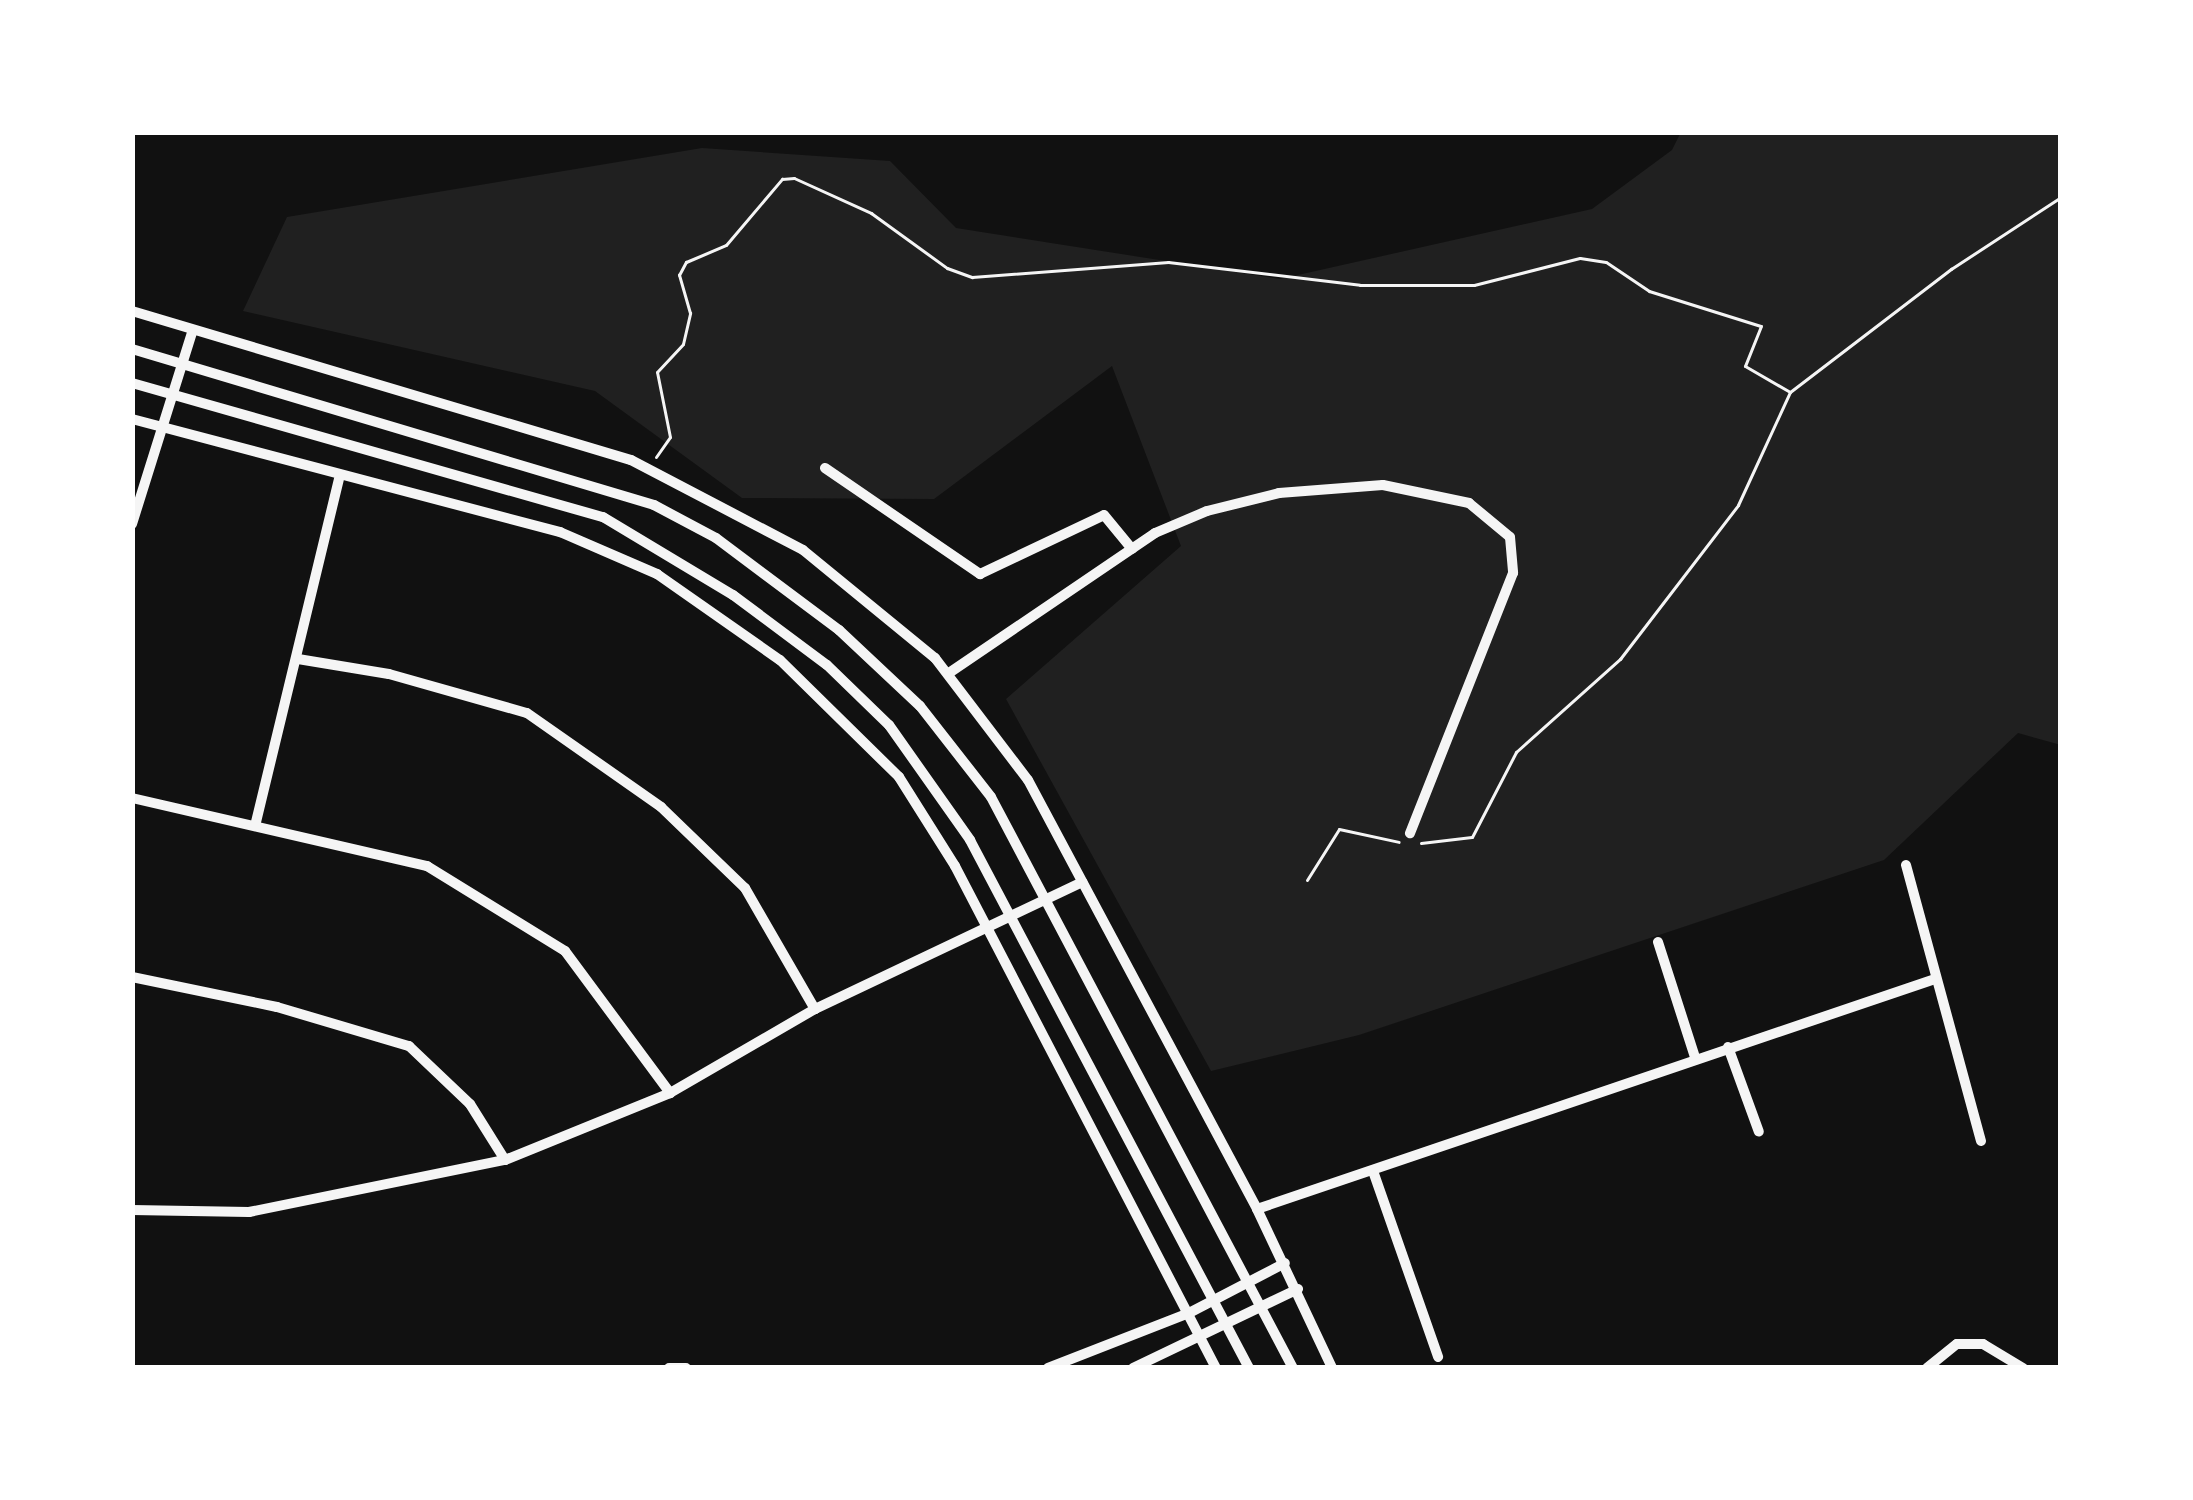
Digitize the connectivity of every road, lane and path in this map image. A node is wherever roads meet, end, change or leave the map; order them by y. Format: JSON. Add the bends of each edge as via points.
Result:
{"nodes":[{"id":1,"x":2061,"y":197,"type":"edge"},
{"id":2,"x":132,"y":311,"type":"edge"},
{"id":3,"x":192,"y":332,"type":"junction"},
{"id":4,"x":132,"y":349,"type":"edge"},
{"id":5,"x":179,"y":367,"type":"junction"},
{"id":6,"x":132,"y":383,"type":"edge"},
{"id":7,"x":1790,"y":392,"type":"junction"},
{"id":8,"x":167,"y":395,"type":"junction"},
{"id":9,"x":132,"y":419,"type":"edge"},
{"id":10,"x":158,"y":428,"type":"junction"},
{"id":11,"x":647,"y":468,"type":"junction"},
{"id":12,"x":825,"y":468,"type":"dead end"},
{"id":13,"x":339,"y":479,"type":"junction"},
{"id":14,"x":132,"y":524,"type":"edge"},
{"id":15,"x":1132,"y":549,"type":"junction"},
{"id":16,"x":298,"y":659,"type":"junction"},
{"id":17,"x":949,"y":673,"type":"junction"},
{"id":18,"x":132,"y":798,"type":"edge"},
{"id":19,"x":256,"y":822,"type":"junction"},
{"id":20,"x":1410,"y":833,"type":"dead end"},
{"id":21,"x":1906,"y":865,"type":"dead end"},
{"id":22,"x":1307,"y":880,"type":"dead end"},
{"id":23,"x":1082,"y":882,"type":"junction"},
{"id":24,"x":1049,"y":902,"type":"junction"},
{"id":25,"x":1014,"y":919,"type":"junction"},
{"id":26,"x":992,"y":931,"type":"junction"},
{"id":27,"x":1658,"y":942,"type":"dead end"},
{"id":28,"x":132,"y":977,"type":"edge"},
{"id":29,"x":1935,"y":979,"type":"junction"},
{"id":30,"x":815,"y":1009,"type":"junction"},
{"id":31,"x":1728,"y":1046,"type":"junction"},
{"id":32,"x":1695,"y":1057,"type":"junction"},
{"id":33,"x":670,"y":1093,"type":"junction"},
{"id":34,"x":1759,"y":1132,"type":"dead end"},
{"id":35,"x":1982,"y":1141,"type":"dead end"},
{"id":36,"x":505,"y":1160,"type":"junction"},
{"id":37,"x":1373,"y":1171,"type":"junction"},
{"id":38,"x":1257,"y":1209,"type":"junction"},
{"id":39,"x":132,"y":1210,"type":"edge"},
{"id":40,"x":1285,"y":1263,"type":"junction"},
{"id":41,"x":1251,"y":1282,"type":"junction"},
{"id":42,"x":1298,"y":1288,"type":"junction"},
{"id":43,"x":1215,"y":1301,"type":"junction"},
{"id":44,"x":1265,"y":1306,"type":"junction"},
{"id":45,"x":1189,"y":1313,"type":"junction"},
{"id":46,"x":1228,"y":1324,"type":"junction"},
{"id":47,"x":1203,"y":1337,"type":"junction"},
{"id":48,"x":1438,"y":1357,"type":"dead end"},
{"id":49,"x":669,"y":1368,"type":"edge"},
{"id":50,"x":686,"y":1368,"type":"edge"},
{"id":51,"x":1048,"y":1368,"type":"edge"},
{"id":52,"x":1133,"y":1368,"type":"edge"},
{"id":53,"x":1216,"y":1368,"type":"edge"},
{"id":54,"x":1249,"y":1368,"type":"edge"},
{"id":55,"x":1293,"y":1368,"type":"edge"},
{"id":56,"x":1333,"y":1368,"type":"edge"},
{"id":57,"x":1927,"y":1368,"type":"edge"},
{"id":58,"x":2023,"y":1368,"type":"edge"}],
"edges":[{"from":1,"to":7,"type":"path"},
{"from":2,"to":3,"type":"street"},
{"from":3,"to":5,"type":"street"},
{"from":3,"to":11,"type":"street"},
{"from":4,"to":5,"type":"street"},
{"from":5,"to":8,"type":"street"},
{"from":5,"to":24,"type":"street","via":[[596,483],[716,538],[838,630],[920,706],[991,797]]},
{"from":6,"to":8,"type":"street"},
{"from":7,"to":11,"type":"path","via":[[1745,366],[1761,326],[1649,291],[1606,262],[1580,258],[1474,285],[1360,285],[1168,262],[972,277],[871,213],[794,178],[782,179],[726,245],[686,262],[683,344],[657,372],[670,437]]},
{"from":7,"to":22,"type":"path","via":[[1738,505],[1620,659],[1516,752],[1472,837],[1383,842],[1339,829]]},
{"from":8,"to":10,"type":"street"},
{"from":8,"to":25,"type":"street","via":[[543,498],[603,518],[677,559],[826,665],[889,725],[927,772]]},
{"from":9,"to":10,"type":"street"},
{"from":10,"to":13,"type":"street"},
{"from":10,"to":14,"type":"street"},
{"from":11,"to":17,"type":"street","via":[[803,550]]},
{"from":12,"to":15,"type":"street","via":[[980,574],[1104,515]]},
{"from":13,"to":16,"type":"street"},
{"from":13,"to":26,"type":"street","via":[[560,532],[657,574],[711,610],[794,673],[884,759]]},
{"from":15,"to":17,"type":"street"},
{"from":15,"to":20,"type":"street","via":[[1207,511],[1279,493],[1383,485],[1494,516],[1510,536],[1514,573]]},
{"from":16,"to":19,"type":"street"},
{"from":16,"to":30,"type":"street","via":[[389,674],[526,713],[661,807],[745,888]]},
{"from":17,"to":23,"type":"street","via":[[1028,780]]},
{"from":18,"to":19,"type":"street"},
{"from":19,"to":33,"type":"street","via":[[428,866],[565,951]]},
{"from":21,"to":29,"type":"street"},
{"from":23,"to":24,"type":"street"},
{"from":23,"to":38,"type":"street"},
{"from":24,"to":25,"type":"street"},
{"from":24,"to":41,"type":"street"},
{"from":25,"to":26,"type":"street"},
{"from":25,"to":43,"type":"street"},
{"from":26,"to":30,"type":"street"},
{"from":26,"to":45,"type":"street"},
{"from":27,"to":32,"type":"street"},
{"from":28,"to":36,"type":"street","via":[[277,1006],[409,1046],[470,1104]]},
{"from":29,"to":31,"type":"street"},
{"from":29,"to":35,"type":"street"},
{"from":30,"to":33,"type":"street"},
{"from":31,"to":32,"type":"street"},
{"from":31,"to":34,"type":"street"},
{"from":32,"to":37,"type":"street"},
{"from":33,"to":36,"type":"street"},
{"from":36,"to":39,"type":"street","via":[[249,1212]]},
{"from":37,"to":38,"type":"street"},
{"from":37,"to":48,"type":"street"},
{"from":38,"to":40,"type":"street"},
{"from":40,"to":41,"type":"street"},
{"from":40,"to":42,"type":"street"},
{"from":41,"to":43,"type":"street"},
{"from":41,"to":44,"type":"street"},
{"from":42,"to":44,"type":"street"},
{"from":42,"to":56,"type":"street"},
{"from":43,"to":45,"type":"street"},
{"from":43,"to":46,"type":"street"},
{"from":44,"to":46,"type":"street"},
{"from":44,"to":55,"type":"street"},
{"from":45,"to":47,"type":"street"},
{"from":45,"to":51,"type":"street"},
{"from":46,"to":47,"type":"street"},
{"from":46,"to":54,"type":"street"},
{"from":47,"to":52,"type":"street"},
{"from":47,"to":53,"type":"street"},
{"from":49,"to":50,"type":"street"},
{"from":57,"to":58,"type":"street","via":[[1957,1344],[1983,1344]]}]}
